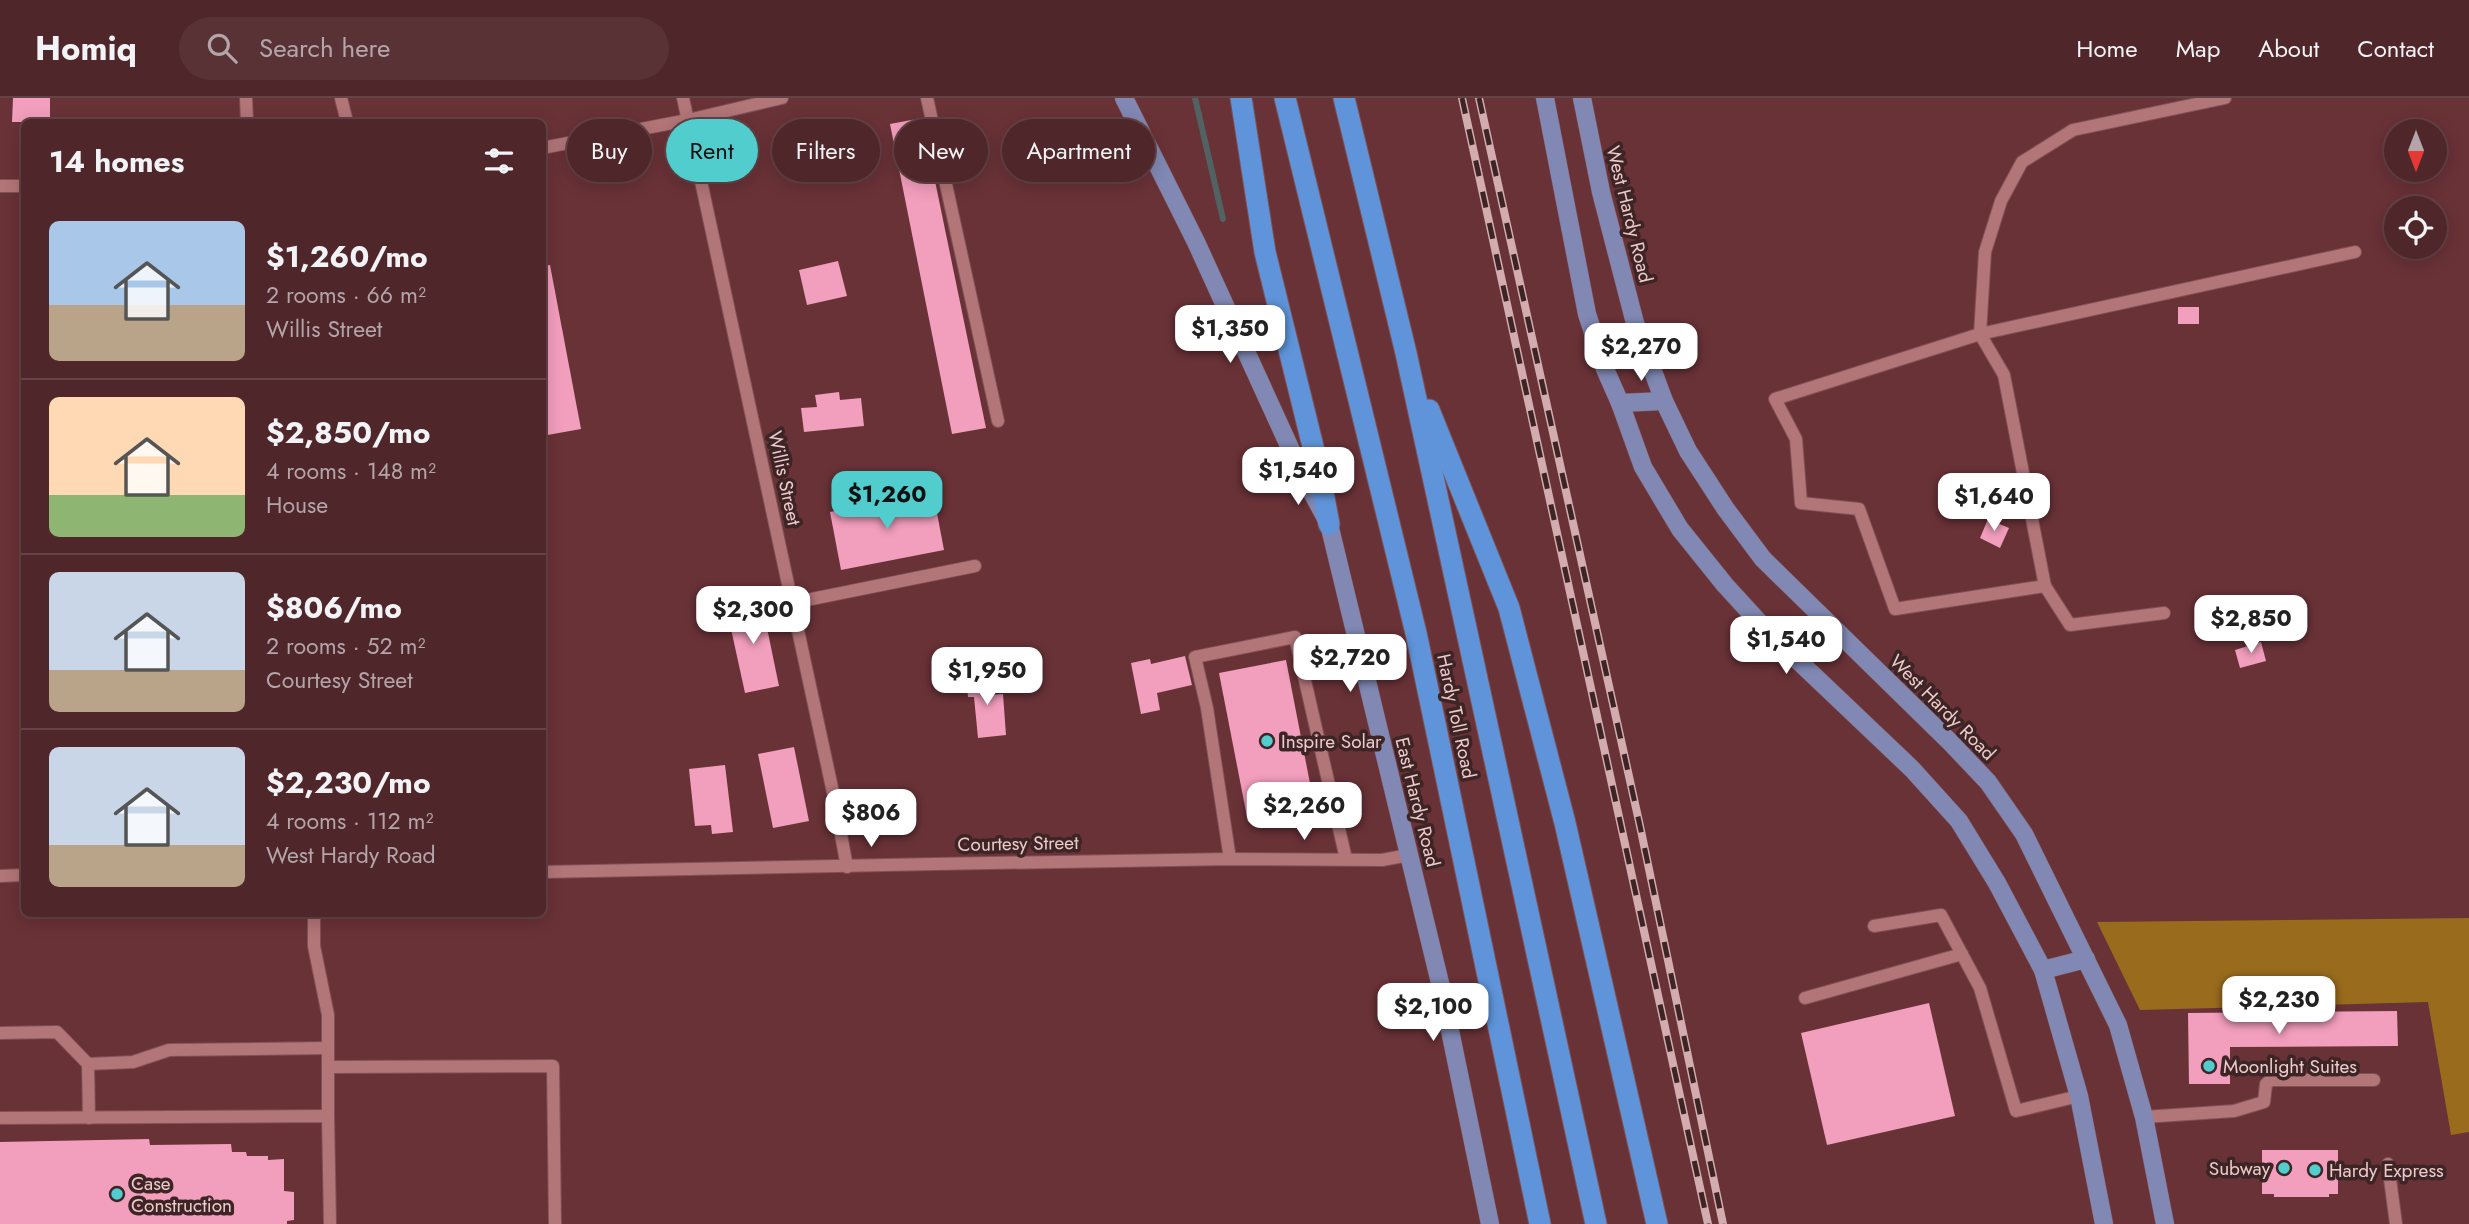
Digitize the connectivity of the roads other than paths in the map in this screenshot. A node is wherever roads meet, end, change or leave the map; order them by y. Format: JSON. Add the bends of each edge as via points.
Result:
{"nodes":[{"id":1,"x":246,"y":98,"type":"edge"},
{"id":2,"x":341,"y":98,"type":"edge"},
{"id":3,"x":683,"y":98,"type":"edge"},
{"id":4,"x":782,"y":98,"type":"edge"},
{"id":5,"x":927,"y":98,"type":"edge"},
{"id":6,"x":1125,"y":98,"type":"edge"},
{"id":7,"x":1241,"y":98,"type":"edge"},
{"id":8,"x":1285,"y":98,"type":"edge"},
{"id":9,"x":1344,"y":98,"type":"edge"},
{"id":10,"x":1545,"y":98,"type":"edge"},
{"id":11,"x":1582,"y":98,"type":"edge"},
{"id":12,"x":2225,"y":98,"type":"edge"},
{"id":13,"x":247,"y":119,"type":"edge"},
{"id":14,"x":346,"y":119,"type":"edge"},
{"id":15,"x":688,"y":119,"type":"edge"},
{"id":16,"x":692,"y":119,"type":"edge"},
{"id":17,"x":666,"y":124,"type":"edge"},
{"id":18,"x":546,"y":147,"type":"edge"},
{"id":19,"x":701,"y":182,"type":"edge"},
{"id":20,"x":0,"y":186,"type":"edge"},
{"id":21,"x":21,"y":186,"type":"edge"},
{"id":22,"x":2355,"y":252,"type":"dead end"},
{"id":23,"x":1980,"y":334,"type":"junction"},
{"id":24,"x":1406,"y":353,"type":"junction"},
{"id":25,"x":1664,"y":401,"type":"junction"},
{"id":26,"x":1620,"y":403,"type":"junction"},
{"id":27,"x":998,"y":421,"type":"dead end"},
{"id":28,"x":1329,"y":524,"type":"junction"},
{"id":29,"x":975,"y":566,"type":"dead end"},
{"id":30,"x":2045,"y":586,"type":"junction"},
{"id":31,"x":792,"y":603,"type":"junction"},
{"id":32,"x":2164,"y":613,"type":"dead end"},
{"id":33,"x":1409,"y":855,"type":"junction"},
{"id":34,"x":1230,"y":859,"type":"junction"},
{"id":35,"x":1346,"y":859,"type":"junction"},
{"id":36,"x":847,"y":867,"type":"junction"},
{"id":37,"x":546,"y":873,"type":"edge"},
{"id":38,"x":21,"y":875,"type":"edge"},
{"id":39,"x":0,"y":876,"type":"edge"},
{"id":40,"x":314,"y":917,"type":"edge"},
{"id":41,"x":1874,"y":926,"type":"dead end"},
{"id":42,"x":1962,"y":954,"type":"junction"},
{"id":43,"x":2086,"y":958,"type":"junction"},
{"id":44,"x":2042,"y":970,"type":"junction"},
{"id":45,"x":1805,"y":998,"type":"dead end"},
{"id":46,"x":0,"y":1033,"type":"edge"},
{"id":47,"x":328,"y":1048,"type":"junction"},
{"id":48,"x":88,"y":1064,"type":"junction"},
{"id":49,"x":328,"y":1067,"type":"junction"},
{"id":50,"x":2374,"y":1080,"type":"dead end"},
{"id":51,"x":2079,"y":1096,"type":"junction"},
{"id":52,"x":328,"y":1116,"type":"junction"},
{"id":53,"x":2144,"y":1117,"type":"junction"},
{"id":54,"x":0,"y":1118,"type":"edge"},
{"id":55,"x":89,"y":1118,"type":"junction"},
{"id":56,"x":2388,"y":1164,"type":"dead end"},
{"id":57,"x":330,"y":1224,"type":"edge"},
{"id":58,"x":555,"y":1224,"type":"edge"},
{"id":59,"x":1490,"y":1224,"type":"edge"},
{"id":60,"x":1540,"y":1224,"type":"edge"},
{"id":61,"x":1596,"y":1224,"type":"edge"},
{"id":62,"x":1657,"y":1224,"type":"edge"},
{"id":63,"x":2104,"y":1224,"type":"edge"},
{"id":64,"x":2165,"y":1224,"type":"edge"},
{"id":65,"x":2396,"y":1224,"type":"edge"}],
"edges":[{"from":1,"to":13,"type":"street"},
{"from":2,"to":14,"type":"street"},
{"from":3,"to":15,"type":"street","name":"Willis Street"},
{"from":4,"to":16,"type":"street"},
{"from":5,"to":27,"type":"street"},
{"from":6,"to":28,"type":"main road","name":"East Hardy Road"},
{"from":7,"to":28,"type":"highway","via":[[1265,252]]},
{"from":8,"to":60,"type":"highway","name":"Hardy Toll Road","via":[[1416,633]]},
{"from":9,"to":24,"type":"highway","name":"Hardy Toll Road"},
{"from":10,"to":26,"type":"main road","via":[[1587,314]]},
{"from":11,"to":25,"type":"main road","name":"West Hardy Road","via":[[1635,323]]},
{"from":12,"to":23,"type":"street","via":[[2073,130],[2022,162],[2001,201],[1985,252]]},
{"from":17,"to":18,"type":"street"},
{"from":19,"to":31,"type":"street","name":"Willis Street"},
{"from":20,"to":21,"type":"street"},
{"from":22,"to":23,"type":"street"},
{"from":23,"to":30,"type":"street","via":[[2004,375]]},
{"from":23,"to":30,"type":"street","via":[[1775,400],[1796,439],[1801,503],[1858,509],[1895,609]]},
{"from":24,"to":61,"type":"highway","name":"Hardy Toll Road"},
{"from":24,"to":62,"type":"highway","via":[[1509,608],[1565,822]]},
{"from":25,"to":26,"type":"main road"},
{"from":25,"to":43,"type":"main road","name":"West Hardy Road","via":[[1688,451],[1763,559],[1988,782],[2024,834]]},
{"from":26,"to":44,"type":"main road","via":[[1643,467],[1680,529],[1768,632],[1912,769],[1959,821]]},
{"from":28,"to":33,"type":"main road","name":"East Hardy Road"},
{"from":29,"to":31,"type":"street"},
{"from":30,"to":32,"type":"street","via":[[2070,625]]},
{"from":31,"to":36,"type":"street","name":"Willis Street"},
{"from":33,"to":35,"type":"street","name":"Courtesy Street"},
{"from":33,"to":59,"type":"main road","name":"East Hardy Road"},
{"from":34,"to":35,"type":"street","name":"Courtesy Street"},
{"from":34,"to":35,"type":"street","via":[[1195,657],[1295,637]]},
{"from":34,"to":36,"type":"street","name":"Courtesy Street"},
{"from":36,"to":37,"type":"street","name":"Courtesy Street"},
{"from":38,"to":39,"type":"street"},
{"from":40,"to":47,"type":"street","via":[[314,946],[328,1015]]},
{"from":41,"to":42,"type":"street","via":[[1941,915]]},
{"from":42,"to":45,"type":"street"},
{"from":42,"to":51,"type":"street","via":[[1980,988],[2016,1111]]},
{"from":43,"to":44,"type":"main road"},
{"from":43,"to":53,"type":"main road","name":"West Hardy Road","via":[[2118,1025]]},
{"from":44,"to":51,"type":"main road"},
{"from":46,"to":48,"type":"street","via":[[57,1032]]},
{"from":47,"to":48,"type":"street","via":[[169,1050],[133,1062]]},
{"from":47,"to":49,"type":"street"},
{"from":48,"to":55,"type":"street"},
{"from":49,"to":52,"type":"street"},
{"from":49,"to":58,"type":"street","via":[[552,1066]]},
{"from":50,"to":53,"type":"street","via":[[2271,1080],[2266,1084],[2264,1102],[2255,1106]]},
{"from":51,"to":63,"type":"main road"},
{"from":52,"to":55,"type":"street"},
{"from":52,"to":57,"type":"street"},
{"from":53,"to":64,"type":"main road","name":"West Hardy Road"},
{"from":54,"to":55,"type":"street"},
{"from":56,"to":65,"type":"street"}]}
